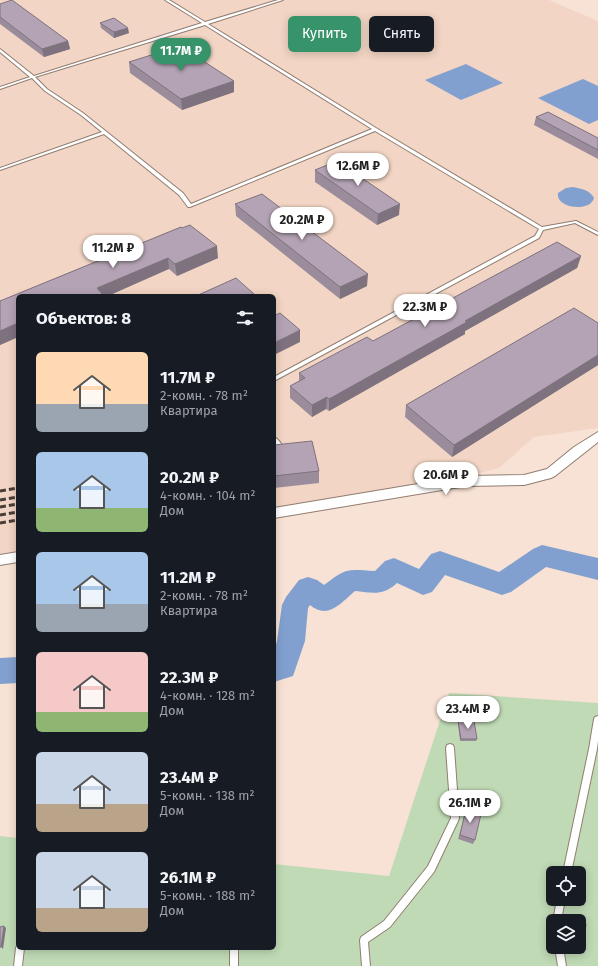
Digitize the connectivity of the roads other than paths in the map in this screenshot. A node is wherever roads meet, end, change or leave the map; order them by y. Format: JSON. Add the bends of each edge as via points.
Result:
{"nodes":[{"id":1,"x":167,"y":0,"type":"edge"},
{"id":2,"x":281,"y":0,"type":"edge"},
{"id":3,"x":205,"y":25,"type":"junction"},
{"id":4,"x":0,"y":50,"type":"edge"},
{"id":5,"x":33,"y":77,"type":"junction"},
{"id":6,"x":0,"y":88,"type":"edge"},
{"id":7,"x":375,"y":129,"type":"junction"},
{"id":8,"x":104,"y":133,"type":"junction"},
{"id":9,"x":0,"y":169,"type":"edge"},
{"id":10,"x":541,"y":229,"type":"junction"},
{"id":11,"x":598,"y":234,"type":"edge"},
{"id":12,"x":276,"y":378,"type":"edge"},
{"id":13,"x":598,"y":436,"type":"edge"},
{"id":14,"x":276,"y":441,"type":"edge"},
{"id":15,"x":279,"y":445,"type":"edge"},
{"id":16,"x":276,"y":513,"type":"edge"},
{"id":17,"x":16,"y":557,"type":"edge"},
{"id":18,"x":0,"y":560,"type":"edge"},
{"id":19,"x":598,"y":719,"type":"edge"},
{"id":20,"x":450,"y":748,"type":"dead end"},
{"id":21,"x":568,"y":866,"type":"edge"},
{"id":22,"x":20,"y":950,"type":"edge"},
{"id":23,"x":234,"y":950,"type":"edge"},
{"id":24,"x":560,"y":954,"type":"edge"},
{"id":25,"x":18,"y":966,"type":"edge"},
{"id":26,"x":234,"y":966,"type":"edge"},
{"id":27,"x":366,"y":966,"type":"edge"},
{"id":28,"x":562,"y":966,"type":"edge"}],
"edges":[{"from":1,"to":3,"type":"lane"},
{"from":2,"to":3,"type":"lane"},
{"from":3,"to":5,"type":"lane"},
{"from":3,"to":7,"type":"lane"},
{"from":4,"to":5,"type":"lane"},
{"from":5,"to":6,"type":"lane"},
{"from":5,"to":8,"type":"lane","via":[[46,90],[82,114]]},
{"from":7,"to":8,"type":"lane","via":[[190,206],[181,194]]},
{"from":7,"to":10,"type":"lane"},
{"from":8,"to":9,"type":"lane"},
{"from":10,"to":11,"type":"lane","via":[[576,222]]},
{"from":10,"to":12,"type":"lane","via":[[537,237]]},
{"from":13,"to":16,"type":"street","via":[[551,473],[524,480],[466,480]]},
{"from":14,"to":15,"type":"lane"},
{"from":17,"to":18,"type":"street"},
{"from":19,"to":21,"type":"lane"},
{"from":20,"to":27,"type":"lane","via":[[456,818],[431,869],[387,924],[364,940]]},
{"from":22,"to":25,"type":"lane"},
{"from":23,"to":26,"type":"lane"},
{"from":24,"to":28,"type":"lane"}]}
